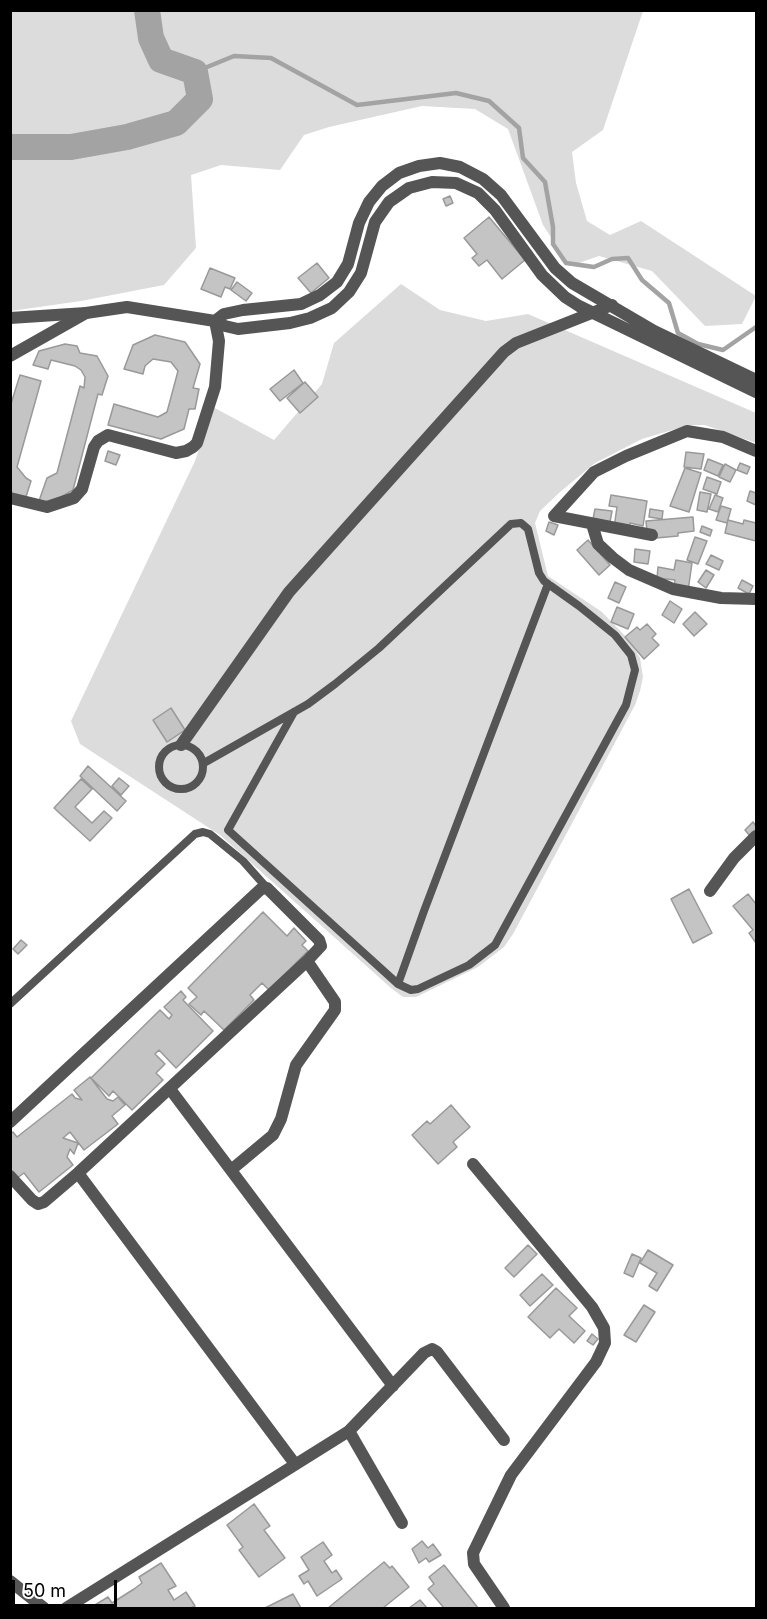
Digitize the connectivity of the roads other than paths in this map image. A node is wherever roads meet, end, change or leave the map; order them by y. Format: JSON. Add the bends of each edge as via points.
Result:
{"nodes":[{"id":1,"x":612,"y":305,"type":"junction"},
{"id":2,"x":86,"y":313,"type":"junction"},
{"id":3,"x":593,"y":314,"type":"junction"},
{"id":4,"x":10,"y":318,"type":"edge"},
{"id":5,"x":215,"y":321,"type":"junction"},
{"id":6,"x":10,"y":356,"type":"edge"},
{"id":7,"x":756,"y":380,"type":"edge"},
{"id":8,"x":756,"y":392,"type":"edge"},
{"id":9,"x":756,"y":451,"type":"edge"},
{"id":10,"x":10,"y":498,"type":"edge"},
{"id":11,"x":592,"y":524,"type":"junction"},
{"id":12,"x":652,"y":535,"type":"dead end"},
{"id":13,"x":548,"y":584,"type":"junction"},
{"id":14,"x":756,"y":598,"type":"edge"},
{"id":15,"x":294,"y":712,"type":"junction"},
{"id":16,"x":181,"y":745,"type":"junction"},
{"id":17,"x":204,"y":763,"type":"junction"},
{"id":18,"x":756,"y":836,"type":"edge"},
{"id":19,"x":267,"y":888,"type":"junction"},
{"id":20,"x":710,"y":891,"type":"dead end"},
{"id":21,"x":307,"y":961,"type":"junction"},
{"id":22,"x":398,"y":984,"type":"junction"},
{"id":23,"x":10,"y":1004,"type":"edge"},
{"id":24,"x":170,"y":1089,"type":"junction"},
{"id":25,"x":10,"y":1122,"type":"edge"},
{"id":26,"x":473,"y":1164,"type":"dead end"},
{"id":27,"x":231,"y":1170,"type":"junction"},
{"id":28,"x":78,"y":1173,"type":"junction"},
{"id":29,"x":10,"y":1176,"type":"edge"},
{"id":30,"x":393,"y":1386,"type":"junction"},
{"id":31,"x":349,"y":1431,"type":"junction"},
{"id":32,"x":504,"y":1440,"type":"dead end"},
{"id":33,"x":296,"y":1464,"type":"junction"},
{"id":34,"x":402,"y":1523,"type":"dead end"},
{"id":35,"x":10,"y":1581,"type":"edge"},
{"id":36,"x":44,"y":1608,"type":"edge"},
{"id":37,"x":66,"y":1608,"type":"edge"},
{"id":38,"x":504,"y":1608,"type":"edge"}],
"edges":[{"from":1,"to":3,"type":"street"},
{"from":1,"to":5,"type":"street","via":[[572,283],[555,268],[501,195],[483,179],[460,167],[440,164],[399,173],[382,186],[359,223],[348,264],[337,282],[320,295],[301,304],[243,310]]},
{"from":1,"to":7,"type":"street","via":[[654,331]]},
{"from":2,"to":4,"type":"street"},
{"from":2,"to":5,"type":"street","via":[[127,307]]},
{"from":2,"to":6,"type":"street"},
{"from":3,"to":5,"type":"street","via":[[553,287],[478,193],[456,183],[432,182],[409,188],[389,202],[375,222],[361,273],[332,308],[290,323],[238,329]]},
{"from":3,"to":8,"type":"street"},
{"from":3,"to":16,"type":"street","via":[[516,343],[504,352],[289,592]]},
{"from":5,"to":10,"type":"street","via":[[219,341],[215,387],[193,447],[176,453],[108,435],[98,441],[82,489],[74,498],[47,507]]},
{"from":9,"to":11,"type":"street","via":[[723,437],[687,431],[626,456],[594,472],[554,516]]},
{"from":11,"to":12,"type":"street"},
{"from":11,"to":14,"type":"street","via":[[598,544],[629,570],[673,589],[721,598]]},
{"from":13,"to":15,"type":"lane","via":[[539,573],[528,529],[521,523],[511,524],[379,648]]},
{"from":13,"to":22,"type":"lane"},
{"from":13,"to":22,"type":"lane","via":[[615,635],[631,655],[635,670],[626,705],[495,945],[469,965],[418,989]]},
{"from":15,"to":17,"type":"lane"},
{"from":15,"to":22,"type":"lane","via":[[228,830]]},
{"from":16,"to":17,"type":"lane","via":[[191,747]]},
{"from":16,"to":17,"type":"lane","via":[[170,747],[159,759],[159,772],[167,785],[191,787],[201,775]]},
{"from":18,"to":20,"type":"street"},
{"from":19,"to":21,"type":"street","via":[[319,940],[321,946]]},
{"from":19,"to":23,"type":"lane","via":[[243,861],[210,834],[195,834]]},
{"from":19,"to":25,"type":"street","via":[[261,889]]},
{"from":21,"to":24,"type":"street"},
{"from":21,"to":27,"type":"street","via":[[335,1002],[335,1010],[296,1065],[273,1135]]},
{"from":24,"to":27,"type":"street"},
{"from":24,"to":28,"type":"street"},
{"from":26,"to":38,"type":"street","via":[[592,1307],[604,1328],[605,1343],[596,1362],[511,1475],[473,1553],[474,1564]]},
{"from":27,"to":30,"type":"street"},
{"from":28,"to":29,"type":"street","via":[[38,1204]]},
{"from":28,"to":33,"type":"street"},
{"from":30,"to":31,"type":"street"},
{"from":30,"to":32,"type":"street","via":[[432,1349]]},
{"from":31,"to":33,"type":"street"},
{"from":31,"to":34,"type":"street"},
{"from":33,"to":37,"type":"street"},
{"from":35,"to":36,"type":"street"}]}
